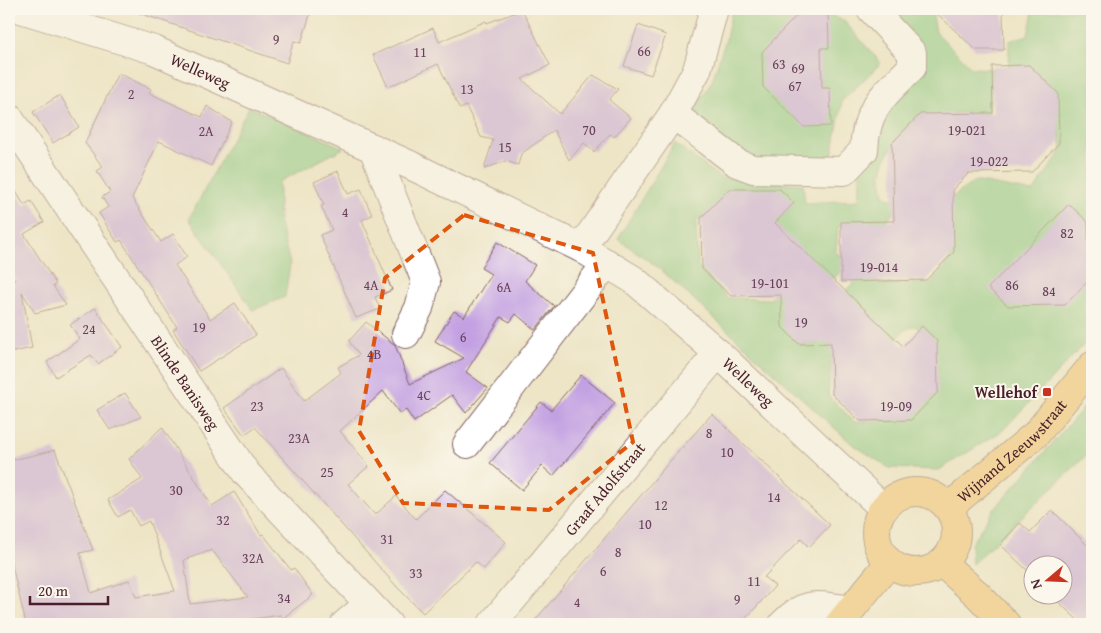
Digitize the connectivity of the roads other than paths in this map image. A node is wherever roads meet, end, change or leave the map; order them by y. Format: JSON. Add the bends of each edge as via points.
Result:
{"nodes":[{"id":1,"x":21,"y":9,"type":"edge"},
{"id":2,"x":714,"y":9,"type":"edge"},
{"id":3,"x":871,"y":9,"type":"edge"},
{"id":4,"x":673,"y":114,"type":"junction"},
{"id":5,"x":9,"y":118,"type":"edge"},
{"id":6,"x":373,"y":148,"type":"junction"},
{"id":7,"x":582,"y":248,"type":"junction"},
{"id":8,"x":607,"y":263,"type":"junction"},
{"id":9,"x":406,"y":334,"type":"dead end"},
{"id":10,"x":718,"y":353,"type":"junction"},
{"id":11,"x":1092,"y":366,"type":"edge"},
{"id":12,"x":467,"y":444,"type":"dead end"},
{"id":13,"x":879,"y":504,"type":"junction"},
{"id":14,"x":953,"y":504,"type":"junction"},
{"id":15,"x":885,"y":567,"type":"junction"},
{"id":16,"x":947,"y":567,"type":"junction"},
{"id":17,"x":369,"y":604,"type":"junction"},
{"id":18,"x":845,"y":617,"type":"edge"},
{"id":19,"x":345,"y":624,"type":"edge"},
{"id":20,"x":388,"y":624,"type":"edge"},
{"id":21,"x":492,"y":624,"type":"edge"},
{"id":22,"x":783,"y":624,"type":"edge"},
{"id":23,"x":1006,"y":624,"type":"edge"}],
"edges":[{"from":1,"to":6,"type":"street","name":"Welleweg","via":[[154,50]]},
{"from":2,"to":4,"type":"street","via":[[697,70]]},
{"from":3,"to":4,"type":"street","via":[[912,53],[912,67],[875,104],[865,127],[864,150],[844,171],[752,169],[737,163]]},
{"from":4,"to":7,"type":"street"},
{"from":5,"to":17,"type":"street","name":"Blinde Banisweg","via":[[246,473]]},
{"from":6,"to":7,"type":"street","name":"Welleweg"},
{"from":6,"to":9,"type":"street","via":[[426,282],[419,308]]},
{"from":7,"to":8,"type":"street","name":"Welleweg"},
{"from":8,"to":10,"type":"street","name":"Welleweg","via":[[634,280]]},
{"from":8,"to":12,"type":"street"},
{"from":10,"to":13,"type":"street","name":"Welleweg"},
{"from":10,"to":21,"type":"street","name":"Graaf Adolfstraat"},
{"from":11,"to":14,"type":"main road","name":"Wijnand Zeeuwstraat","via":[[1036,434]]},
{"from":13,"to":14,"type":"main road","via":[[915,492]]},
{"from":13,"to":15,"type":"main road","via":[[876,531]]},
{"from":14,"to":16,"type":"main road","via":[[956,537]]},
{"from":15,"to":16,"type":"main road","via":[[921,572]]},
{"from":15,"to":18,"type":"main road"},
{"from":16,"to":23,"type":"main road"},
{"from":17,"to":19,"type":"street"},
{"from":17,"to":20,"type":"street","name":"Blinde Banisweg"},
{"from":18,"to":22,"type":"street","via":[[813,605],[795,610]]}]}
